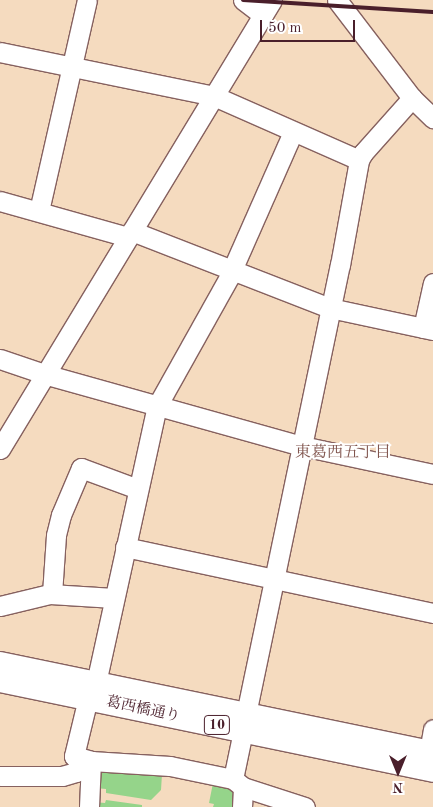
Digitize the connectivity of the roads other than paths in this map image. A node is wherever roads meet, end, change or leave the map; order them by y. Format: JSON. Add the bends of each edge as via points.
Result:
{"nodes":[{"id":1,"x":87,"y":0,"type":"edge"},
{"id":2,"x":243,"y":0,"type":"edge"},
{"id":3,"x":337,"y":0,"type":"edge"},
{"id":4,"x":268,"y":8,"type":"edge"},
{"id":5,"x":0,"y":52,"type":"edge"},
{"id":6,"x":74,"y":66,"type":"junction"},
{"id":7,"x":214,"y":96,"type":"junction"},
{"id":8,"x":412,"y":98,"type":"junction"},
{"id":9,"x":433,"y":118,"type":"edge"},
{"id":10,"x":293,"y":132,"type":"junction"},
{"id":11,"x":360,"y":160,"type":"junction"},
{"id":12,"x":0,"y":201,"type":"edge"},
{"id":13,"x":40,"y":211,"type":"junction"},
{"id":14,"x":130,"y":234,"type":"junction"},
{"id":15,"x":232,"y":270,"type":"junction"},
{"id":16,"x":433,"y":283,"type":"edge"},
{"id":17,"x":330,"y":308,"type":"junction"},
{"id":18,"x":428,"y":329,"type":"edge"},
{"id":19,"x":0,"y":359,"type":"edge"},
{"id":20,"x":44,"y":374,"type":"junction"},
{"id":21,"x":157,"y":406,"type":"junction"},
{"id":22,"x":302,"y":446,"type":"junction"},
{"id":23,"x":0,"y":449,"type":"edge"},
{"id":24,"x":433,"y":474,"type":"edge"},
{"id":25,"x":138,"y":490,"type":"junction"},
{"id":26,"x":125,"y":547,"type":"junction"},
{"id":27,"x":274,"y":580,"type":"junction"},
{"id":28,"x":52,"y":594,"type":"junction"},
{"id":29,"x":114,"y":598,"type":"junction"},
{"id":30,"x":0,"y":606,"type":"edge"},
{"id":31,"x":433,"y":613,"type":"edge"},
{"id":32,"x":0,"y":664,"type":"edge"},
{"id":33,"x":0,"y":681,"type":"edge"},
{"id":34,"x":92,"y":691,"type":"junction"},
{"id":35,"x":245,"y":723,"type":"junction"},
{"id":36,"x":433,"y":729,"type":"edge"},
{"id":37,"x":432,"y":758,"type":"edge"},
{"id":38,"x":91,"y":761,"type":"junction"},
{"id":39,"x":0,"y":776,"type":"edge"},
{"id":40,"x":238,"y":783,"type":"junction"},
{"id":41,"x":89,"y":807,"type":"edge"},
{"id":42,"x":242,"y":807,"type":"edge"},
{"id":43,"x":305,"y":807,"type":"edge"}],
"edges":[{"from":1,"to":6,"type":"street"},
{"from":2,"to":4,"type":"street"},
{"from":3,"to":8,"type":"street"},
{"from":4,"to":7,"type":"street"},
{"from":5,"to":6,"type":"street"},
{"from":6,"to":7,"type":"street"},
{"from":6,"to":13,"type":"street"},
{"from":7,"to":10,"type":"street"},
{"from":7,"to":14,"type":"street"},
{"from":8,"to":9,"type":"street"},
{"from":8,"to":11,"type":"street"},
{"from":10,"to":11,"type":"street"},
{"from":10,"to":15,"type":"street"},
{"from":11,"to":17,"type":"street"},
{"from":12,"to":13,"type":"street"},
{"from":13,"to":14,"type":"street"},
{"from":14,"to":15,"type":"street"},
{"from":14,"to":20,"type":"street"},
{"from":15,"to":17,"type":"street"},
{"from":15,"to":21,"type":"street"},
{"from":16,"to":18,"type":"street"},
{"from":17,"to":18,"type":"street"},
{"from":17,"to":22,"type":"street"},
{"from":19,"to":20,"type":"street"},
{"from":20,"to":21,"type":"street"},
{"from":20,"to":23,"type":"street"},
{"from":21,"to":22,"type":"street"},
{"from":21,"to":25,"type":"street"},
{"from":22,"to":24,"type":"street"},
{"from":22,"to":27,"type":"street"},
{"from":25,"to":26,"type":"street"},
{"from":25,"to":28,"type":"street","via":[[81,468],[56,535]]},
{"from":26,"to":27,"type":"street"},
{"from":26,"to":29,"type":"street"},
{"from":27,"to":31,"type":"street"},
{"from":27,"to":35,"type":"street"},
{"from":28,"to":29,"type":"street"},
{"from":28,"to":30,"type":"street"},
{"from":29,"to":34,"type":"street"},
{"from":32,"to":34,"type":"main road","name":"葛西橋通り","number":"10"},
{"from":33,"to":34,"type":"main road","name":"葛西橋通り","number":"10"},
{"from":34,"to":35,"type":"main road","name":"葛西橋通り","number":"10"},
{"from":34,"to":38,"type":"street","via":[[74,756]]},
{"from":35,"to":37,"type":"main road","name":"葛西橋通り","number":"10"},
{"from":35,"to":40,"type":"street"},
{"from":36,"to":37,"type":"street"},
{"from":38,"to":39,"type":"street","via":[[76,772],[62,776]]},
{"from":38,"to":40,"type":"street","via":[[170,766]]},
{"from":38,"to":41,"type":"street"},
{"from":40,"to":42,"type":"street"},
{"from":40,"to":43,"type":"street"}]}
